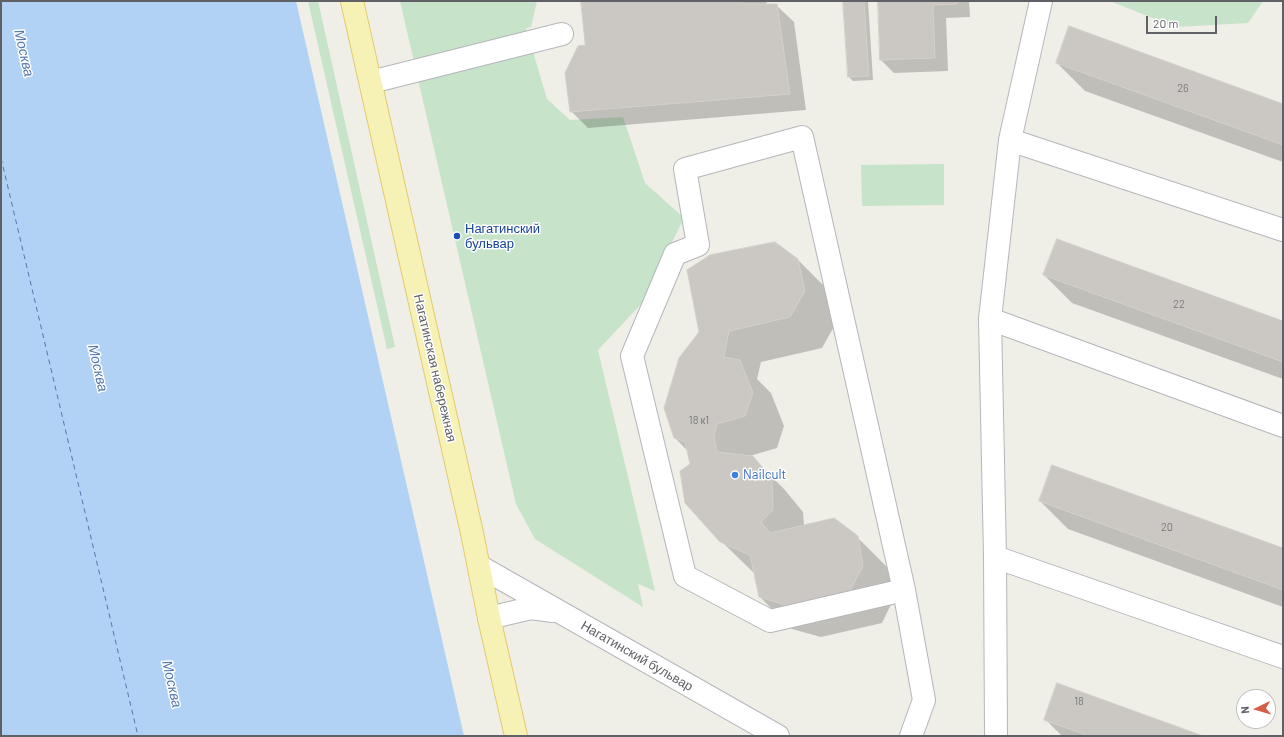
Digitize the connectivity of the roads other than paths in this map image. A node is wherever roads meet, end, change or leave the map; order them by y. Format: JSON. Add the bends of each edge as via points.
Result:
{"nodes":[{"id":1,"x":352,"y":1,"type":"edge"},
{"id":2,"x":1041,"y":1,"type":"edge"},
{"id":3,"x":562,"y":34,"type":"dead end"},
{"id":4,"x":371,"y":82,"type":"junction"},
{"id":5,"x":1010,"y":140,"type":"junction"},
{"id":6,"x":1283,"y":230,"type":"edge"},
{"id":7,"x":990,"y":319,"type":"junction"},
{"id":8,"x":1283,"y":426,"type":"edge"},
{"id":9,"x":995,"y":557,"type":"junction"},
{"id":10,"x":479,"y":566,"type":"junction"},
{"id":11,"x":904,"y":590,"type":"junction"},
{"id":12,"x":558,"y":611,"type":"junction"},
{"id":13,"x":489,"y":618,"type":"junction"},
{"id":14,"x":1283,"y":657,"type":"edge"},
{"id":15,"x":516,"y":736,"type":"edge"},
{"id":16,"x":778,"y":736,"type":"edge"},
{"id":17,"x":911,"y":736,"type":"edge"},
{"id":18,"x":996,"y":736,"type":"edge"}],
"edges":[{"from":1,"to":4,"type":"main road","name":"Нагатинская набережная"},
{"from":2,"to":5,"type":"street"},
{"from":3,"to":4,"type":"street"},
{"from":4,"to":10,"type":"main road","name":"Нагатинская набережная"},
{"from":5,"to":6,"type":"street"},
{"from":5,"to":7,"type":"street"},
{"from":7,"to":8,"type":"street"},
{"from":7,"to":9,"type":"street"},
{"from":9,"to":14,"type":"street"},
{"from":9,"to":18,"type":"street"},
{"from":10,"to":12,"type":"street"},
{"from":10,"to":13,"type":"main road","name":"Нагатинская набережная"},
{"from":11,"to":11,"type":"street","via":[[802,137],[685,169],[698,245],[675,254],[632,356],[685,576],[770,621]]},
{"from":11,"to":17,"type":"street","via":[[924,700]]},
{"from":12,"to":13,"type":"street","name":"Нагатинский бульвар","via":[[531,608]]},
{"from":12,"to":16,"type":"street","name":"Нагатинский бульвар"},
{"from":13,"to":15,"type":"main road","name":"Нагатинская набережная"}]}
